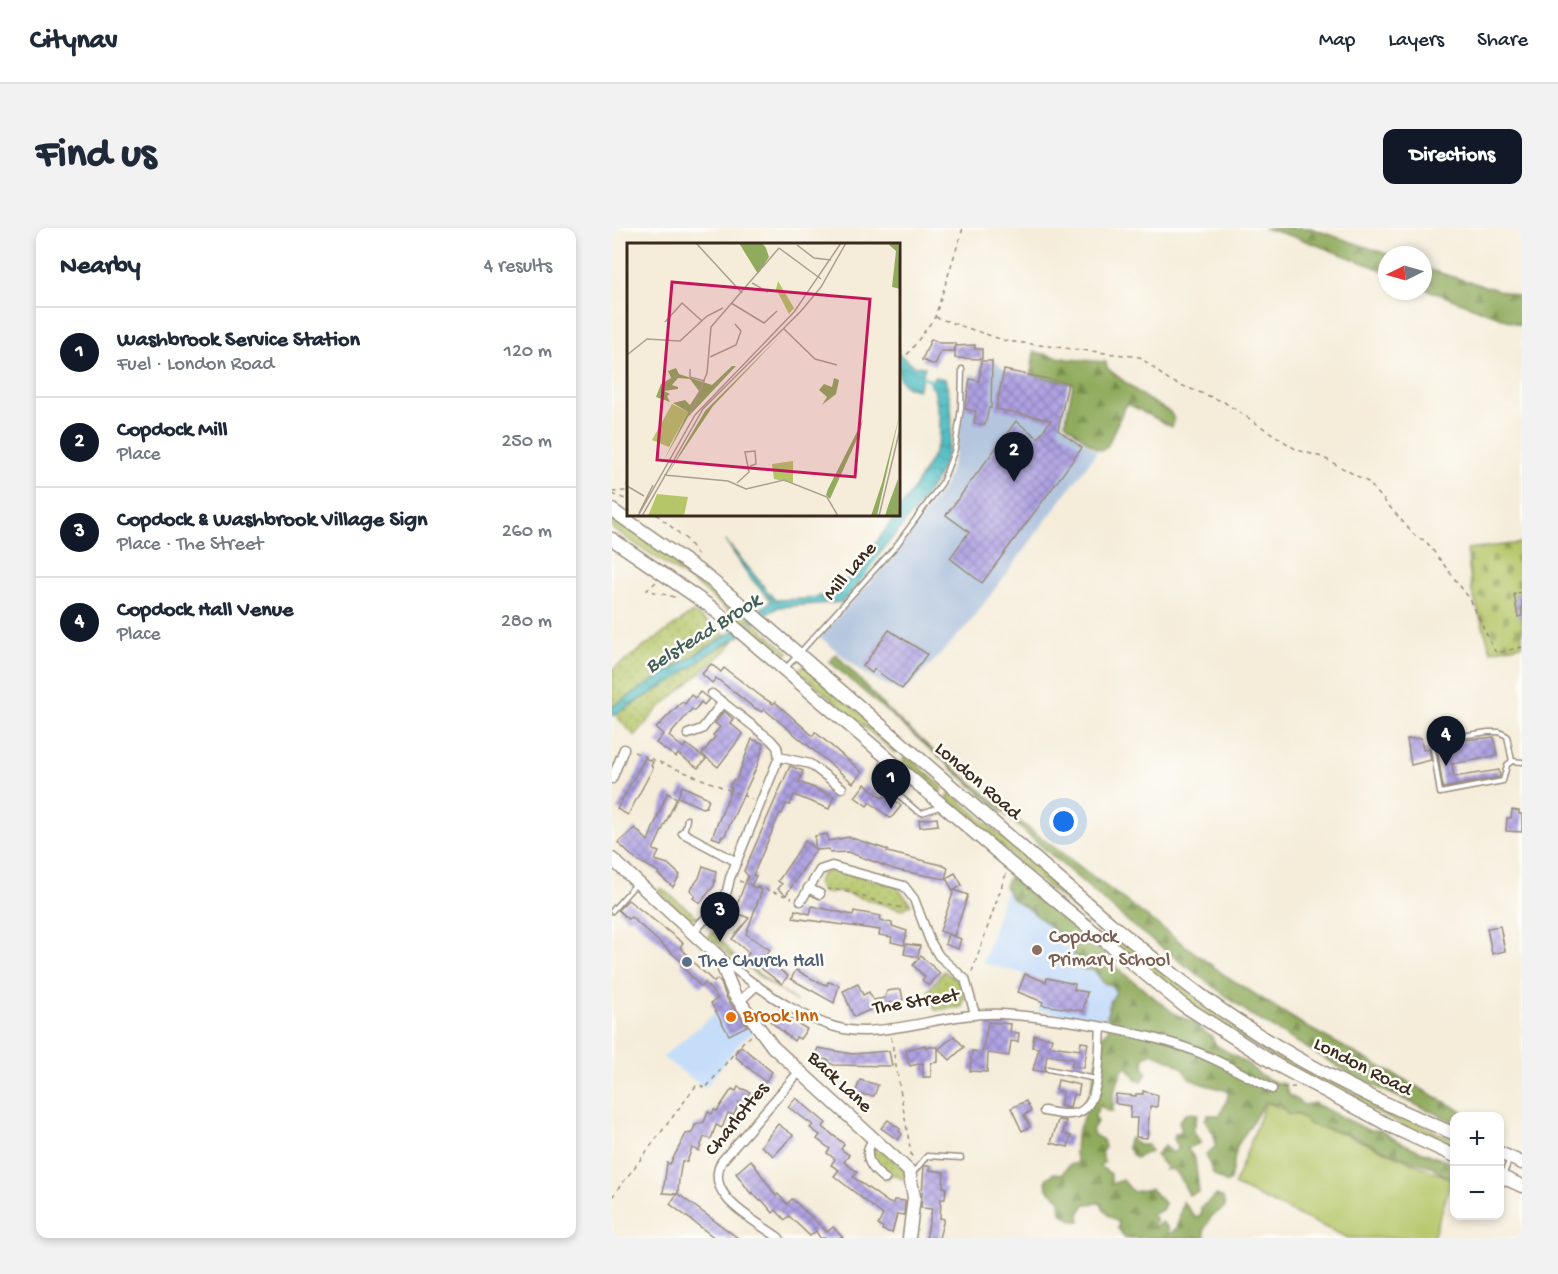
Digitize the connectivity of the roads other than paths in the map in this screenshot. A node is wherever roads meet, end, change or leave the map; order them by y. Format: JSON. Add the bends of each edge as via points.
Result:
{"nodes":[{"id":1,"x":962,"y":369,"type":"dead end"},
{"id":2,"x":612,"y":510,"type":"edge"},
{"id":3,"x":612,"y":539,"type":"edge"},
{"id":4,"x":799,"y":654,"type":"junction"},
{"id":5,"x":785,"y":669,"type":"junction"},
{"id":6,"x":712,"y":694,"type":"dead end"},
{"id":7,"x":723,"y":702,"type":"junction"},
{"id":8,"x":688,"y":734,"type":"dead end"},
{"id":9,"x":624,"y":749,"type":"road end"},
{"id":10,"x":885,"y":755,"type":"junction"},
{"id":11,"x":779,"y":757,"type":"junction"},
{"id":12,"x":1512,"y":761,"type":"junction"},
{"id":13,"x":1522,"y":762,"type":"edge"},
{"id":14,"x":612,"y":778,"type":"edge"},
{"id":15,"x":842,"y":788,"type":"dead end"},
{"id":16,"x":942,"y":805,"type":"junction"},
{"id":17,"x":687,"y":819,"type":"dead end"},
{"id":18,"x":683,"y":833,"type":"joint"},
{"id":19,"x":737,"y":861,"type":"junction"},
{"id":20,"x":613,"y":862,"type":"edge"},
{"id":21,"x":638,"y":882,"type":"junction"},
{"id":22,"x":801,"y":901,"type":"road end"},
{"id":23,"x":612,"y":911,"type":"edge"},
{"id":24,"x":693,"y":932,"type":"junction"},
{"id":25,"x":719,"y":957,"type":"junction"},
{"id":26,"x":757,"y":985,"type":"junction"},
{"id":27,"x":739,"y":1002,"type":"junction"},
{"id":28,"x":975,"y":1014,"type":"junction"},
{"id":29,"x":1101,"y":1028,"type":"junction"},
{"id":30,"x":1048,"y":1069,"type":"dead end"},
{"id":31,"x":799,"y":1072,"type":"junction"},
{"id":32,"x":1097,"y":1079,"type":"junction"},
{"id":33,"x":1272,"y":1089,"type":"dead end"},
{"id":34,"x":1044,"y":1111,"type":"dead end"},
{"id":35,"x":1450,"y":1132,"type":"edge"},
{"id":36,"x":873,"y":1140,"type":"junction"},
{"id":37,"x":1450,"y":1154,"type":"edge"},
{"id":38,"x":961,"y":1158,"type":"dead end"},
{"id":39,"x":911,"y":1174,"type":"junction"},
{"id":40,"x":1504,"y":1177,"type":"edge"},
{"id":41,"x":885,"y":1179,"type":"dead end"},
{"id":42,"x":1522,"y":1186,"type":"edge"},
{"id":43,"x":779,"y":1238,"type":"edge"},
{"id":44,"x":909,"y":1238,"type":"edge"}],
"edges":[{"from":1,"to":4,"type":"lane","name":"Mill Lane","via":[[955,449],[937,492],[896,546]]},
{"from":2,"to":4,"type":"street","name":"London Road","via":[[705,575]]},
{"from":3,"to":5,"type":"street","name":"London Road"},
{"from":4,"to":5,"type":"lane","name":"Mill Lane"},
{"from":4,"to":35,"type":"street","name":"London Road","via":[[1111,924],[1210,1002],[1342,1081]]},
{"from":5,"to":10,"type":"street","name":"London Road"},
{"from":6,"to":7,"type":"street"},
{"from":7,"to":8,"type":"street","via":[[705,731]]},
{"from":7,"to":11,"type":"street","via":[[771,740]]},
{"from":9,"to":14,"type":"street"},
{"from":10,"to":16,"type":"street","name":"London Road"},
{"from":10,"to":16,"type":"lane","via":[[882,780],[917,812]]},
{"from":11,"to":15,"type":"street","via":[[810,764]]},
{"from":11,"to":19,"type":"street","via":[[750,816]]},
{"from":12,"to":12,"type":"lane","via":[[1500,783],[1440,794],[1431,746],[1435,740],[1499,732],[1507,736]]},
{"from":12,"to":13,"type":"lane"},
{"from":16,"to":37,"type":"street","name":"London Road","via":[[1183,1005],[1275,1064]]},
{"from":17,"to":18,"type":"lane"},
{"from":18,"to":19,"type":"street"},
{"from":19,"to":24,"type":"street","via":[[728,891]]},
{"from":20,"to":21,"type":"street","name":"The Street"},
{"from":21,"to":23,"type":"lane"},
{"from":21,"to":24,"type":"street","name":"The Street"},
{"from":22,"to":28,"type":"street","via":[[815,891],[820,870],[840,866],[904,886],[939,956],[965,979]]},
{"from":24,"to":25,"type":"street","name":"The Street"},
{"from":25,"to":26,"type":"street","name":"The Street"},
{"from":25,"to":27,"type":"street","name":"Back Lane"},
{"from":26,"to":27,"type":"street"},
{"from":26,"to":28,"type":"street","name":"The Street","via":[[831,1027],[858,1031]]},
{"from":27,"to":31,"type":"street","name":"Back Lane","via":[[759,1031]]},
{"from":28,"to":29,"type":"street","name":"The Street","via":[[1035,1017]]},
{"from":29,"to":32,"type":"street"},
{"from":29,"to":33,"type":"street","name":"The Street","via":[[1178,1046]]},
{"from":30,"to":32,"type":"lane"},
{"from":31,"to":36,"type":"street","name":"Back Lane"},
{"from":31,"to":43,"type":"street","name":"Charlottes","via":[[722,1161],[717,1174],[729,1200]]},
{"from":32,"to":34,"type":"street","via":[[1092,1098],[1081,1112]]},
{"from":36,"to":39,"type":"street","name":"Back Lane"},
{"from":36,"to":41,"type":"street","via":[[867,1152],[868,1161]]},
{"from":38,"to":39,"type":"lane","via":[[927,1156]]},
{"from":39,"to":44,"type":"street","via":[[914,1197]]},
{"from":40,"to":42,"type":"street"}]}
